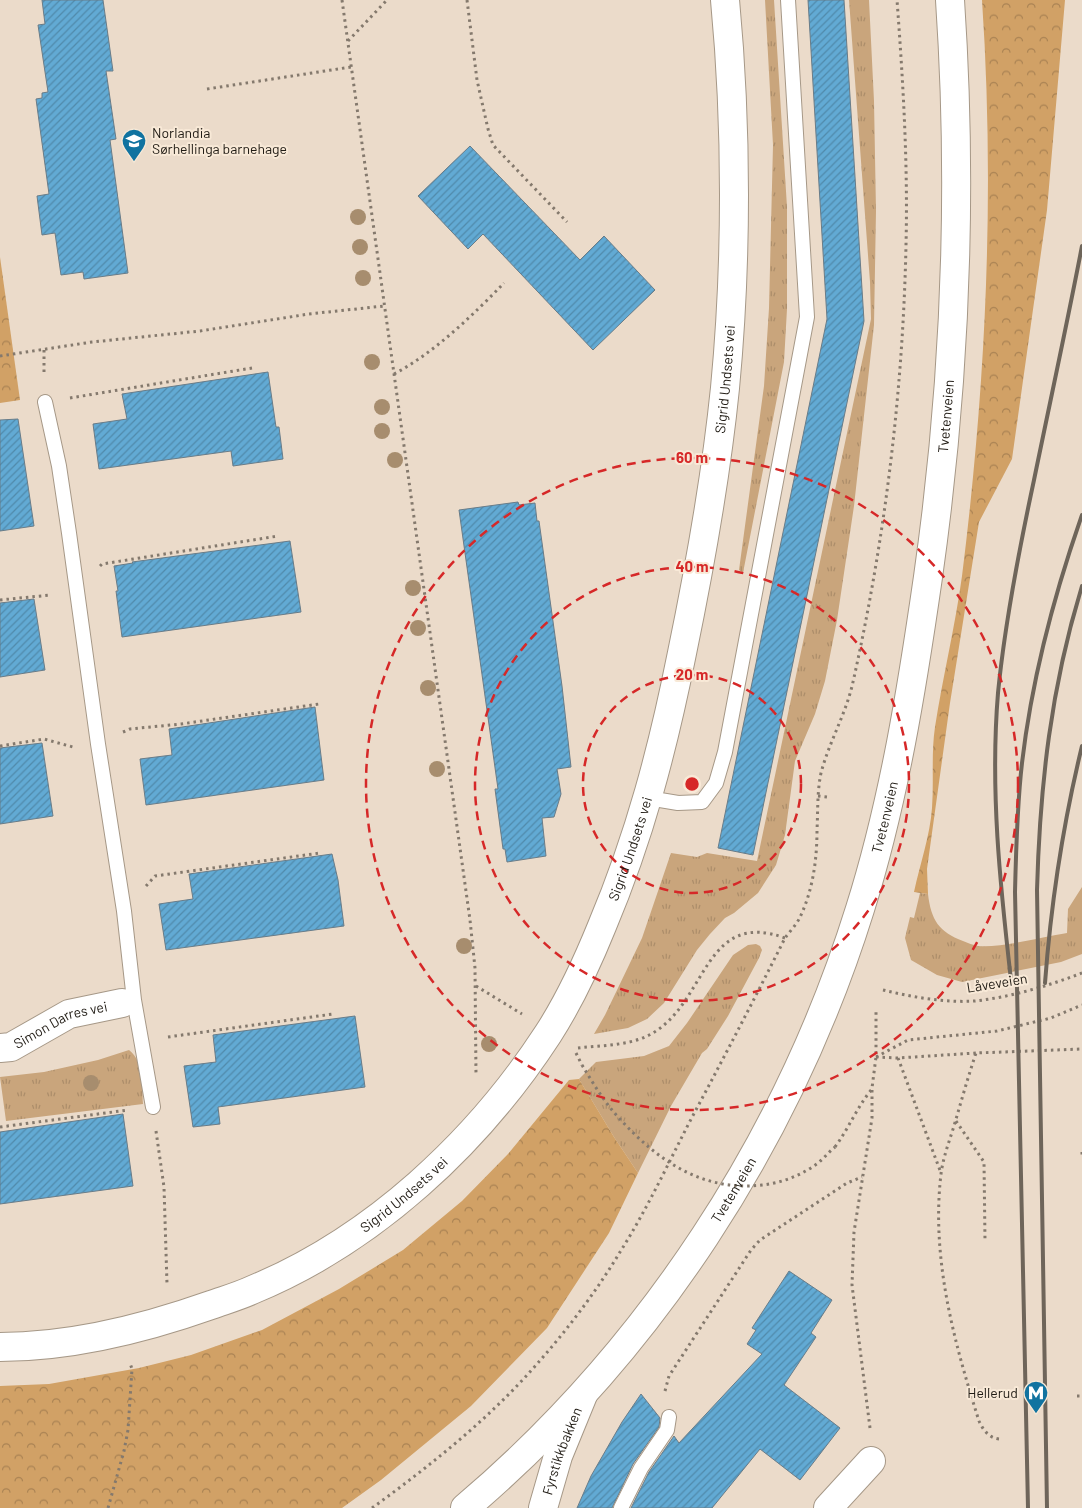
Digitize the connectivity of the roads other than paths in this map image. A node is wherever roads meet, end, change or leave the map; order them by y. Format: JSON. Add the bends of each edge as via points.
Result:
{"nodes":[{"id":1,"x":725,"y":0,"type":"edge"},
{"id":2,"x":788,"y":0,"type":"edge"},
{"id":3,"x":950,"y":0,"type":"edge"},
{"id":4,"x":45,"y":402,"type":"road end"},
{"id":5,"x":648,"y":798,"type":"junction"},
{"id":6,"x":128,"y":1001,"type":"junction"},
{"id":7,"x":0,"y":1048,"type":"edge"},
{"id":8,"x":152,"y":1107,"type":"road end"},
{"id":9,"x":0,"y":1347,"type":"edge"},
{"id":10,"x":583,"y":1395,"type":"junction"},
{"id":11,"x":669,"y":1417,"type":"road end"},
{"id":12,"x":871,"y":1461,"type":"road end"},
{"id":13,"x":466,"y":1508,"type":"edge"},
{"id":14,"x":543,"y":1508,"type":"edge"},
{"id":15,"x":621,"y":1508,"type":"edge"},
{"id":16,"x":828,"y":1508,"type":"edge"}],
"edges":[{"from":1,"to":5,"type":"street","name":"Sigrid Undsets vei","via":[[733,216],[725,390],[694,592],[662,748]]},
{"from":2,"to":5,"type":"lane","via":[[807,317],[726,752],[716,783],[702,802],[678,803]]},
{"from":3,"to":10,"type":"street","name":"Tvetenveien","via":[[956,204],[943,458],[909,695],[872,866],[832,988],[803,1058],[751,1160],[720,1214],[670,1288]]},
{"from":4,"to":6,"type":"lane","via":[[59,466],[124,911]]},
{"from":5,"to":9,"type":"street","name":"Sigrid Undsets vei","via":[[630,855],[584,971],[552,1030],[480,1123],[448,1158],[407,1194],[359,1231],[306,1264],[253,1290],[123,1331],[61,1342]]},
{"from":6,"to":7,"type":"street","name":"Simon Darres vei","via":[[69,1014],[11,1047]]},
{"from":6,"to":8,"type":"lane","via":[[142,1040]]},
{"from":10,"to":13,"type":"street","name":"Tvetenveien","via":[[524,1456]]},
{"from":10,"to":14,"type":"street","name":"Fyrstikkbakken","via":[[558,1456]]},
{"from":11,"to":15,"type":"lane","via":[[667,1430],[641,1468]]},
{"from":12,"to":16,"type":"street"}]}
